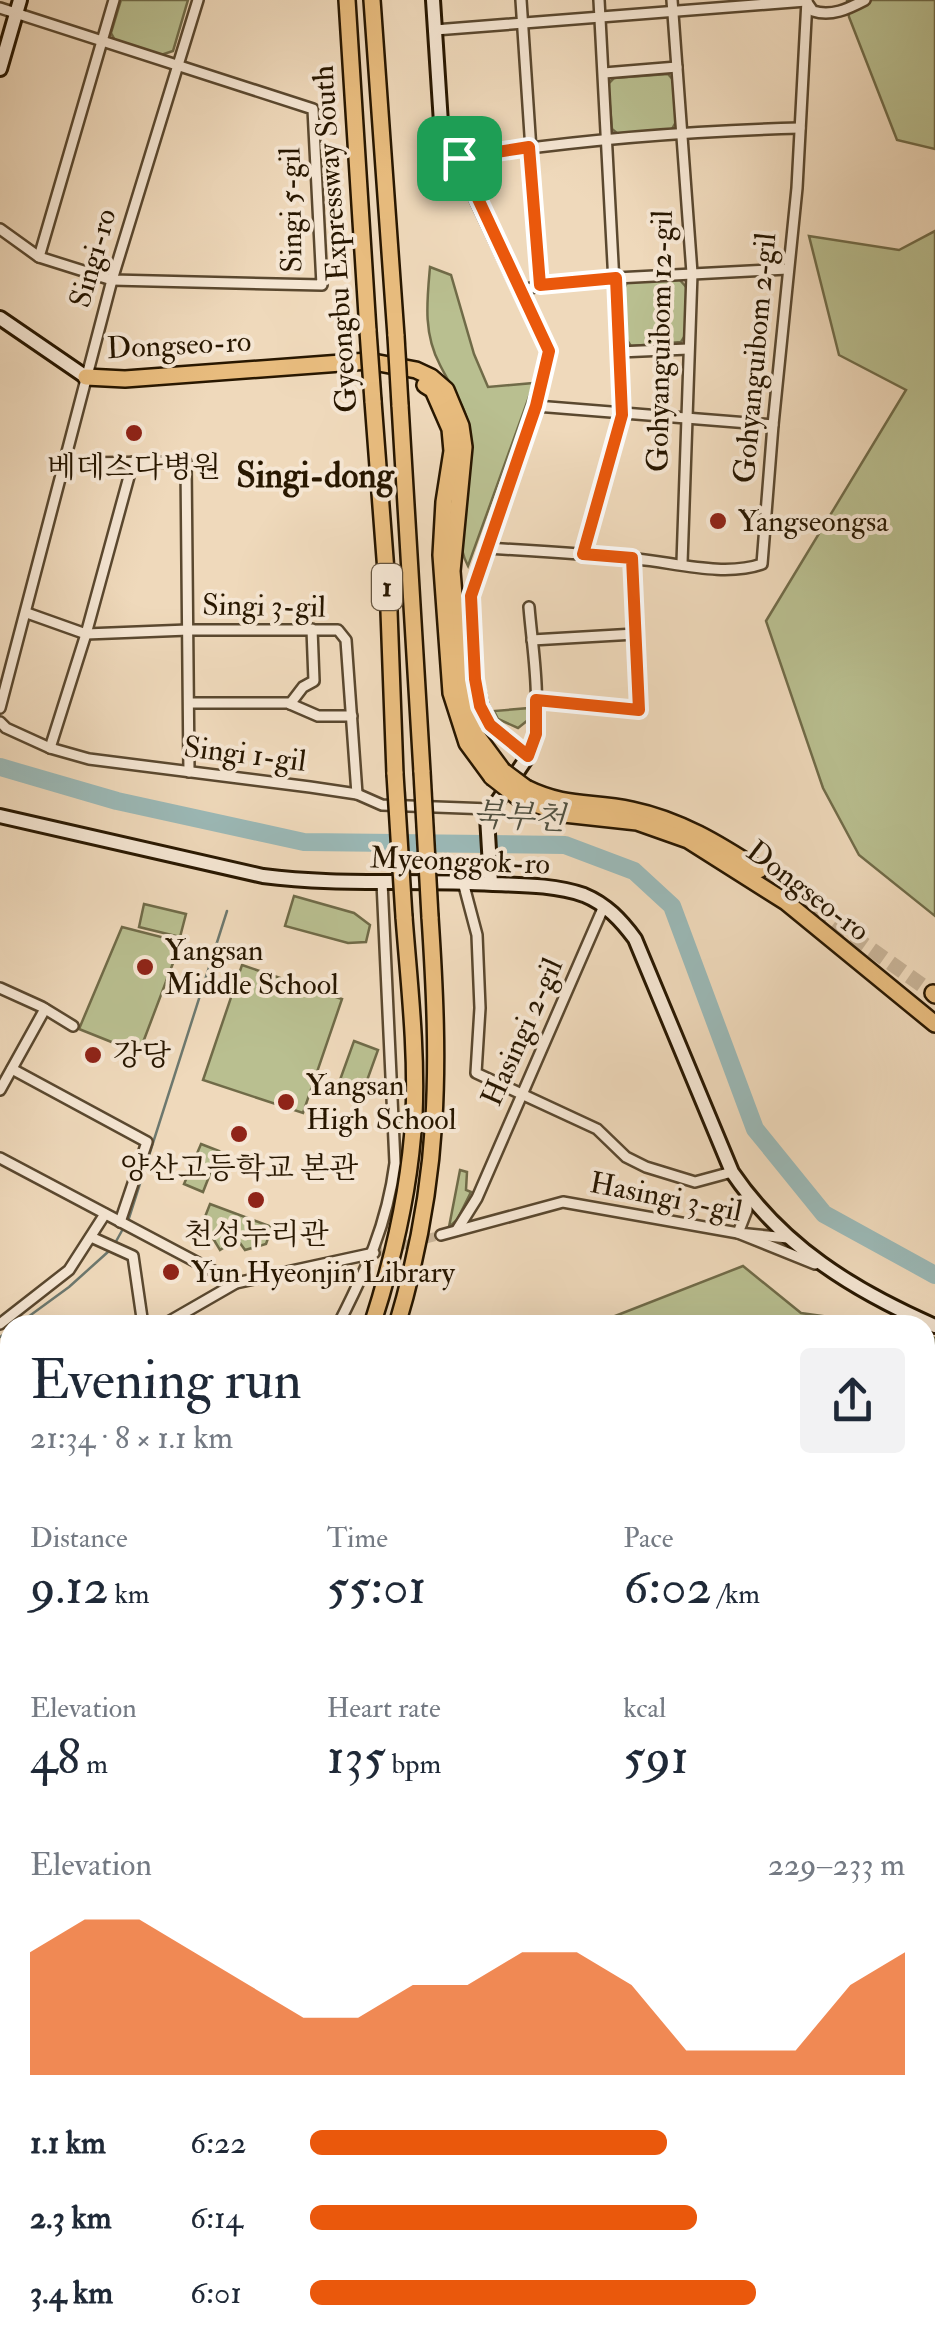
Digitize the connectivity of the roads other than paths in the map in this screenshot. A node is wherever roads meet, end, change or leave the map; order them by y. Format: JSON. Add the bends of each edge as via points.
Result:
{"nodes":[{"id":1,"x":114,"y":0,"type":"edge"},
{"id":2,"x":198,"y":0,"type":"edge"},
{"id":3,"x":347,"y":0,"type":"edge"},
{"id":4,"x":372,"y":0,"type":"edge"},
{"id":5,"x":433,"y":0,"type":"edge"},
{"id":6,"x":521,"y":0,"type":"edge"},
{"id":7,"x":599,"y":0,"type":"edge"},
{"id":8,"x":806,"y":0,"type":"edge"},
{"id":9,"x":865,"y":0,"type":"edge"},
{"id":10,"x":672,"y":5,"type":"edge"},
{"id":11,"x":18,"y":6,"type":"edge"},
{"id":12,"x":0,"y":8,"type":"edge"},
{"id":13,"x":600,"y":16,"type":"junction"},
{"id":14,"x":522,"y":22,"type":"junction"},
{"id":15,"x":435,"y":30,"type":"junction"},
{"id":16,"x":102,"y":41,"type":"junction"},
{"id":17,"x":178,"y":66,"type":"junction"},
{"id":18,"x":677,"y":67,"type":"junction"},
{"id":19,"x":0,"y":69,"type":"edge"},
{"id":20,"x":604,"y":73,"type":"junction"},
{"id":21,"x":800,"y":128,"type":"junction"},
{"id":22,"x":683,"y":131,"type":"junction"},
{"id":23,"x":606,"y":137,"type":"junction"},
{"id":24,"x":529,"y":147,"type":"junction"},
{"id":25,"x":459,"y":158,"type":"junction"},
{"id":26,"x":0,"y":229,"type":"edge"},
{"id":27,"x":39,"y":257,"type":"junction"},
{"id":28,"x":788,"y":269,"type":"junction"},
{"id":29,"x":692,"y":273,"type":"junction"},
{"id":30,"x":616,"y":278,"type":"junction"},
{"id":31,"x":112,"y":280,"type":"junction"},
{"id":32,"x":540,"y":285,"type":"junction"},
{"id":33,"x":522,"y":291,"type":"junction"},
{"id":34,"x":0,"y":318,"type":"edge"},
{"id":35,"x":688,"y":349,"type":"junction"},
{"id":36,"x":619,"y":352,"type":"junction"},
{"id":37,"x":86,"y":377,"type":"junction"},
{"id":38,"x":536,"y":406,"type":"junction"},
{"id":39,"x":622,"y":415,"type":"junction"},
{"id":40,"x":685,"y":419,"type":"junction"},
{"id":41,"x":772,"y":425,"type":"junction"},
{"id":42,"x":132,"y":462,"type":"junction"},
{"id":43,"x":64,"y":463,"type":"junction"},
{"id":44,"x":487,"y":548,"type":"junction"},
{"id":45,"x":583,"y":554,"type":"junction"},
{"id":46,"x":632,"y":558,"type":"junction"},
{"id":47,"x":682,"y":564,"type":"junction"},
{"id":48,"x":530,"y":607,"type":"dead end"},
{"id":49,"x":26,"y":613,"type":"junction"},
{"id":50,"x":312,"y":629,"type":"junction"},
{"id":51,"x":188,"y":630,"type":"junction"},
{"id":52,"x":86,"y":634,"type":"junction"},
{"id":53,"x":635,"y":634,"type":"junction"},
{"id":54,"x":532,"y":640,"type":"junction"},
{"id":55,"x":536,"y":700,"type":"junction"},
{"id":56,"x":190,"y":703,"type":"junction"},
{"id":57,"x":290,"y":704,"type":"junction"},
{"id":58,"x":0,"y":708,"type":"edge"},
{"id":59,"x":352,"y":716,"type":"junction"},
{"id":60,"x":0,"y":722,"type":"edge"},
{"id":61,"x":50,"y":748,"type":"junction"},
{"id":62,"x":528,"y":756,"type":"junction"},
{"id":63,"x":189,"y":772,"type":"junction"},
{"id":64,"x":356,"y":794,"type":"junction"},
{"id":65,"x":523,"y":794,"type":"junction"},
{"id":66,"x":489,"y":813,"type":"junction"},
{"id":67,"x":0,"y":816,"type":"edge"},
{"id":68,"x":759,"y":870,"type":"tunnel mouth"},
{"id":69,"x":382,"y":882,"type":"junction"},
{"id":70,"x":463,"y":882,"type":"junction"},
{"id":71,"x":490,"y":884,"type":"junction"},
{"id":72,"x":604,"y":906,"type":"junction"},
{"id":73,"x":0,"y":988,"type":"edge"},
{"id":74,"x":45,"y":1009,"type":"junction"},
{"id":75,"x":935,"y":1024,"type":"edge"},
{"id":76,"x":73,"y":1026,"type":"dead end"},
{"id":77,"x":12,"y":1070,"type":"junction"},
{"id":78,"x":0,"y":1090,"type":"edge"},
{"id":79,"x":522,"y":1093,"type":"junction"},
{"id":80,"x":0,"y":1158,"type":"edge"},
{"id":81,"x":732,"y":1172,"type":"junction"},
{"id":82,"x":746,"y":1194,"type":"junction"},
{"id":83,"x":105,"y":1214,"type":"junction"},
{"id":84,"x":120,"y":1222,"type":"junction"},
{"id":85,"x":457,"y":1230,"type":"junction"},
{"id":86,"x":738,"y":1233,"type":"junction"},
{"id":87,"x":441,"y":1235,"type":"tunnel mouth"},
{"id":88,"x":91,"y":1238,"type":"junction"},
{"id":89,"x":788,"y":1238,"type":"junction"},
{"id":90,"x":374,"y":1253,"type":"junction"},
{"id":91,"x":821,"y":1266,"type":"junction"},
{"id":92,"x":236,"y":1282,"type":"junction"},
{"id":93,"x":12,"y":1315,"type":"edge"},
{"id":94,"x":142,"y":1315,"type":"edge"},
{"id":95,"x":180,"y":1315,"type":"edge"},
{"id":96,"x":343,"y":1315,"type":"edge"},
{"id":97,"x":375,"y":1315,"type":"edge"},
{"id":98,"x":400,"y":1315,"type":"edge"},
{"id":99,"x":911,"y":1315,"type":"edge"}],
"edges":[{"from":1,"to":16,"type":"street"},
{"from":2,"to":17,"type":"street","name":"Singi-ro"},
{"from":3,"to":97,"type":"highway","name":"Gyeongbu Expressway South","number":"1","bridge":true,"via":[[413,1036],[414,1115],[396,1242]]},
{"from":4,"to":98,"type":"highway","number":"1","bridge":true,"via":[[437,1019],[436,1129],[425,1217]]},
{"from":5,"to":15,"type":"main road"},
{"from":6,"to":14,"type":"street"},
{"from":7,"to":13,"type":"street"},
{"from":8,"to":9,"type":"street","via":[[824,14]]},
{"from":8,"to":10,"type":"street"},
{"from":8,"to":21,"type":"street","name":"Gohyanguibom 2-gil"},
{"from":10,"to":13,"type":"street"},
{"from":10,"to":18,"type":"street","name":"Gohyanguibom 12-gil"},
{"from":11,"to":12,"type":"street"},
{"from":11,"to":16,"type":"street"},
{"from":11,"to":19,"type":"main road"},
{"from":13,"to":14,"type":"street"},
{"from":13,"to":20,"type":"street"},
{"from":14,"to":15,"type":"street"},
{"from":14,"to":24,"type":"street"},
{"from":15,"to":25,"type":"main road","via":[[439,114]]},
{"from":16,"to":17,"type":"street"},
{"from":16,"to":27,"type":"street"},
{"from":17,"to":31,"type":"street","name":"Singi-ro"},
{"from":17,"to":31,"type":"street","name":"Singi 5-gil","via":[[313,108],[322,285]]},
{"from":18,"to":20,"type":"street"},
{"from":18,"to":22,"type":"street","name":"Gohyanguibom 12-gil"},
{"from":20,"to":23,"type":"street"},
{"from":21,"to":22,"type":"street"},
{"from":21,"to":28,"type":"street","name":"Gohyanguibom 2-gil"},
{"from":22,"to":23,"type":"street"},
{"from":22,"to":29,"type":"street","name":"Gohyanguibom 12-gil"},
{"from":23,"to":24,"type":"street"},
{"from":23,"to":30,"type":"street"},
{"from":24,"to":25,"type":"street"},
{"from":24,"to":32,"type":"street"},
{"from":25,"to":33,"type":"main road"},
{"from":26,"to":27,"type":"street"},
{"from":27,"to":31,"type":"street"},
{"from":28,"to":29,"type":"street"},
{"from":28,"to":41,"type":"street","name":"Gohyanguibom 2-gil"},
{"from":29,"to":30,"type":"street"},
{"from":29,"to":35,"type":"street","name":"Gohyanguibom 12-gil"},
{"from":30,"to":32,"type":"street"},
{"from":30,"to":36,"type":"street"},
{"from":31,"to":37,"type":"street","name":"Singi-ro"},
{"from":32,"to":33,"type":"street"},
{"from":33,"to":38,"type":"main road","via":[[549,351]]},
{"from":34,"to":37,"type":"main road"},
{"from":35,"to":36,"type":"street"},
{"from":35,"to":40,"type":"street","name":"Gohyanguibom 12-gil"},
{"from":36,"to":39,"type":"street"},
{"from":37,"to":43,"type":"street","name":"Singi-ro"},
{"from":37,"to":65,"type":"highway","name":"Dongseo-ro","bridge":true,"via":[[368,361],[416,370],[438,383],[454,407],[464,447],[452,570],[462,693],[498,774]]},
{"from":38,"to":39,"type":"street"},
{"from":38,"to":44,"type":"main road"},
{"from":39,"to":40,"type":"street"},
{"from":39,"to":45,"type":"street"},
{"from":40,"to":41,"type":"street"},
{"from":40,"to":47,"type":"street","name":"Gohyanguibom 12-gil"},
{"from":41,"to":47,"type":"street","name":"Gohyanguibom 2-gil","via":[[762,564],[746,570]]},
{"from":42,"to":43,"type":"street"},
{"from":42,"to":51,"type":"street","via":[[186,462]]},
{"from":42,"to":52,"type":"street"},
{"from":43,"to":49,"type":"street","name":"Singi-ro"},
{"from":44,"to":45,"type":"street","name":"Gohyanguibom 2-gil"},
{"from":44,"to":62,"type":"main road","via":[[471,596],[480,706],[490,725]]},
{"from":45,"to":46,"type":"street","name":"Gohyanguibom 2-gil"},
{"from":46,"to":47,"type":"street","name":"Gohyanguibom 2-gil"},
{"from":46,"to":53,"type":"street"},
{"from":48,"to":54,"type":"street"},
{"from":49,"to":52,"type":"street","name":"Singi 3-gil"},
{"from":49,"to":58,"type":"street","name":"Singi-ro"},
{"from":50,"to":51,"type":"street","name":"Singi 3-gil"},
{"from":50,"to":57,"type":"street","via":[[314,681]]},
{"from":50,"to":59,"type":"street","name":"Singi 3-gil","via":[[338,630],[346,640]]},
{"from":51,"to":52,"type":"street","name":"Singi 3-gil"},
{"from":51,"to":56,"type":"street"},
{"from":52,"to":61,"type":"street"},
{"from":53,"to":54,"type":"street"},
{"from":53,"to":55,"type":"street","via":[[639,710]]},
{"from":54,"to":55,"type":"street"},
{"from":55,"to":62,"type":"street"},
{"from":56,"to":57,"type":"street"},
{"from":56,"to":63,"type":"street"},
{"from":57,"to":59,"type":"street","via":[[318,716]]},
{"from":59,"to":64,"type":"street","name":"Singi 3-gil"},
{"from":60,"to":61,"type":"street","name":"Singi 1-gil"},
{"from":61,"to":63,"type":"street","name":"Singi 1-gil"},
{"from":62,"to":66,"type":"main road"},
{"from":63,"to":64,"type":"street","name":"Singi 1-gil"},
{"from":64,"to":66,"type":"street","name":"Singi 1-gil","via":[[382,805]]},
{"from":65,"to":68,"type":"highway","name":"Dongseo-ro","via":[[661,818]]},
{"from":65,"to":75,"type":"highway","name":"Dongseo-ro","via":[[564,814],[638,822],[688,840],[786,902]]},
{"from":66,"to":71,"type":"main road"},
{"from":67,"to":69,"type":"main road","name":"Myeonggok-ro","via":[[263,876]]},
{"from":69,"to":70,"type":"main road","name":"Myeonggok-ro"},
{"from":69,"to":90,"type":"street","via":[[395,1163]]},
{"from":70,"to":71,"type":"main road","name":"Myeonggok-ro"},
{"from":70,"to":79,"type":"street","via":[[477,935],[476,1073]]},
{"from":71,"to":72,"type":"main road","name":"Myeonggok-ro","via":[[567,890]]},
{"from":72,"to":79,"type":"street","name":"Hasingi 2-gil"},
{"from":72,"to":81,"type":"main road","name":"Myeonggok-ro","via":[[626,926],[644,958]]},
{"from":73,"to":74,"type":"street"},
{"from":74,"to":76,"type":"street"},
{"from":74,"to":77,"type":"street"},
{"from":77,"to":78,"type":"street"},
{"from":77,"to":84,"type":"street","via":[[146,1142]]},
{"from":79,"to":81,"type":"street","via":[[598,1129],[646,1167],[695,1182]]},
{"from":79,"to":85,"type":"street","name":"Hasingi 2-gil"},
{"from":80,"to":83,"type":"street"},
{"from":81,"to":82,"type":"main road","name":"Myeonggok-ro"},
{"from":82,"to":86,"type":"street"},
{"from":82,"to":89,"type":"main road","name":"Myeonggok-ro"},
{"from":83,"to":84,"type":"street"},
{"from":83,"to":88,"type":"street"},
{"from":84,"to":92,"type":"street"},
{"from":85,"to":86,"type":"street","name":"Hasingi 3-gil","via":[[563,1202]]},
{"from":85,"to":87,"type":"street","name":"Hasingi 3-gil"},
{"from":86,"to":89,"type":"street"},
{"from":86,"to":91,"type":"street","name":"Hasingi 3-gil"},
{"from":88,"to":93,"type":"street","via":[[69,1270]]},
{"from":88,"to":94,"type":"street","via":[[134,1256]]},
{"from":89,"to":91,"type":"main road","name":"Myeonggok-ro"},
{"from":90,"to":92,"type":"street"},
{"from":90,"to":96,"type":"street"},
{"from":91,"to":99,"type":"main road","name":"Myeonggok-ro"},
{"from":92,"to":95,"type":"street"}]}
